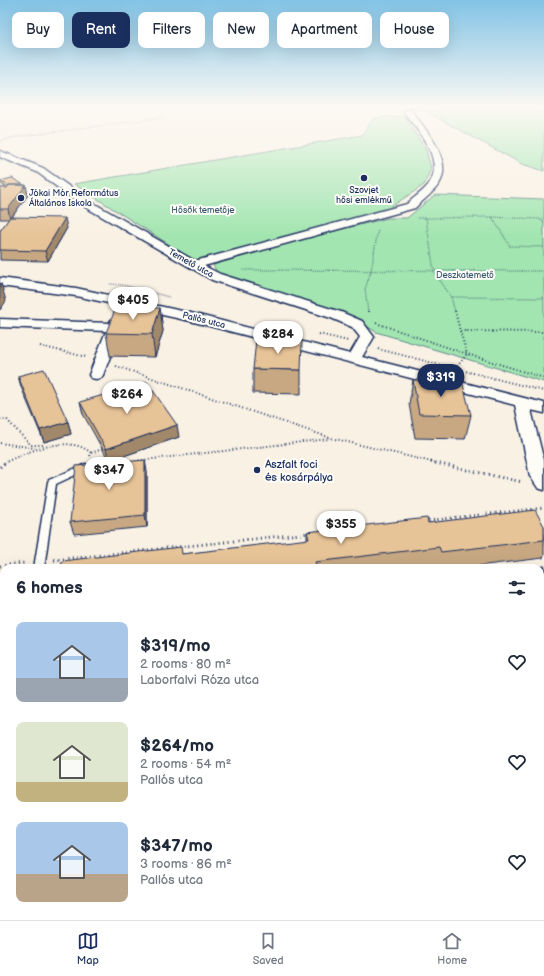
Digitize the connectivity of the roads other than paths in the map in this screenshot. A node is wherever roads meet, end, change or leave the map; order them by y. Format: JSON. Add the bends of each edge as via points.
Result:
{"nodes":[{"id":1,"x":434,"y":150,"type":"edge"},
{"id":2,"x":0,"y":154,"type":"edge"},
{"id":3,"x":193,"y":265,"type":"junction"},
{"id":4,"x":0,"y":282,"type":"edge"},
{"id":5,"x":124,"y":302,"type":"junction"},
{"id":6,"x":0,"y":324,"type":"edge"},
{"id":7,"x":115,"y":327,"type":"junction"},
{"id":8,"x":354,"y":359,"type":"junction"},
{"id":9,"x":96,"y":375,"type":"dead end"},
{"id":10,"x":522,"y":404,"type":"junction"},
{"id":11,"x":544,"y":408,"type":"edge"},
{"id":12,"x":86,"y":466,"type":"edge"},
{"id":13,"x":536,"y":484,"type":"edge"},
{"id":14,"x":39,"y":564,"type":"edge"}],
"edges":[{"from":1,"to":3,"type":"street","via":[[439,166],[435,183],[411,206]]},
{"from":2,"to":3,"type":"street","name":"Temető utca","via":[[40,170],[84,202]]},
{"from":3,"to":8,"type":"street","name":"Temető utca","via":[[216,277],[357,324],[368,337]]},
{"from":4,"to":5,"type":"street","name":"Pallós utca","via":[[76,292]]},
{"from":5,"to":7,"type":"street"},
{"from":5,"to":8,"type":"street","name":"Pallós utca"},
{"from":6,"to":7,"type":"street"},
{"from":7,"to":9,"type":"street"},
{"from":8,"to":10,"type":"street","name":"Pallós utca"},
{"from":10,"to":11,"type":"street","name":"Pallós utca"},
{"from":10,"to":13,"type":"street","via":[[539,476]]},
{"from":12,"to":14,"type":"lane","via":[[52,482]]}]}
